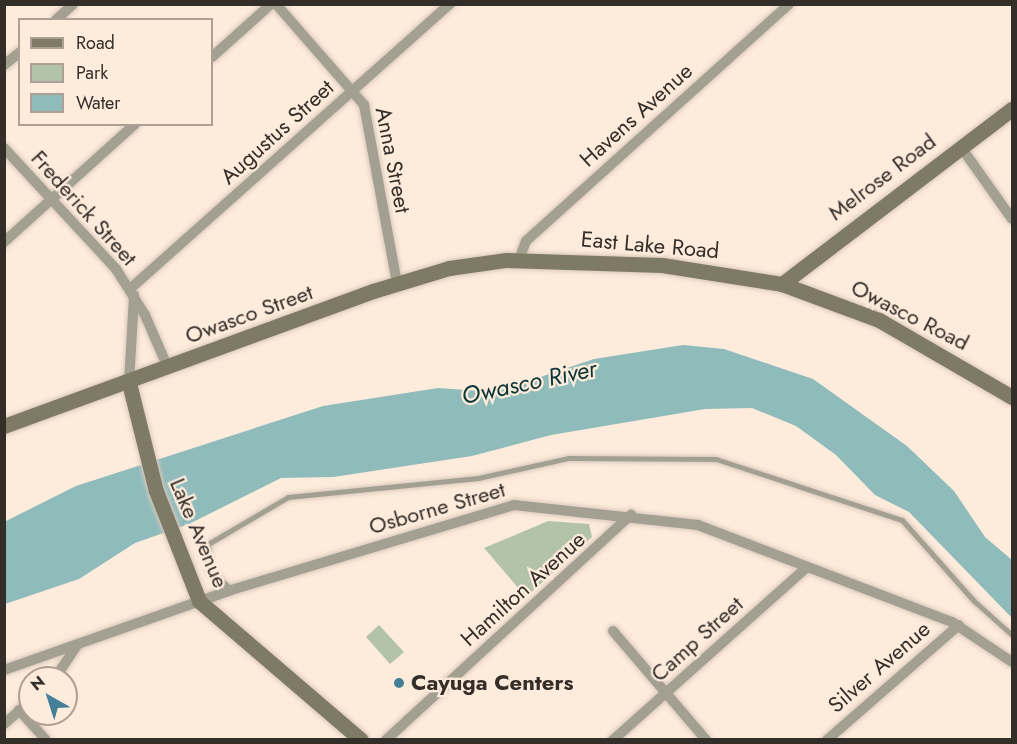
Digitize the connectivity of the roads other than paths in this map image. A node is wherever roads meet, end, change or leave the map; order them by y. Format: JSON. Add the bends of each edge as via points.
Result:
{"nodes":[{"id":1,"x":73,"y":4,"type":"edge"},
{"id":2,"x":271,"y":4,"type":"edge"},
{"id":3,"x":276,"y":4,"type":"edge"},
{"id":4,"x":450,"y":4,"type":"edge"},
{"id":5,"x":789,"y":4,"type":"edge"},
{"id":6,"x":58,"y":18,"type":"edge"},
{"id":7,"x":18,"y":54,"type":"edge"},
{"id":8,"x":213,"y":56,"type":"edge"},
{"id":9,"x":4,"y":65,"type":"edge"},
{"id":10,"x":354,"y":90,"type":"junction"},
{"id":11,"x":1012,"y":109,"type":"edge"},
{"id":12,"x":133,"y":126,"type":"edge"},
{"id":13,"x":961,"y":147,"type":"junction"},
{"id":14,"x":4,"y":148,"type":"edge"},
{"id":15,"x":51,"y":200,"type":"junction"},
{"id":16,"x":1012,"y":219,"type":"edge"},
{"id":17,"x":4,"y":242,"type":"edge"},
{"id":18,"x":516,"y":260,"type":"junction"},
{"id":19,"x":397,"y":283,"type":"junction"},
{"id":20,"x":782,"y":284,"type":"junction"},
{"id":21,"x":132,"y":292,"type":"junction"},
{"id":22,"x":168,"y":368,"type":"junction"},
{"id":23,"x":129,"y":383,"type":"junction"},
{"id":24,"x":1012,"y":397,"type":"edge"},
{"id":25,"x":4,"y":426,"type":"edge"},
{"id":26,"x":631,"y":515,"type":"junction"},
{"id":27,"x":807,"y":567,"type":"junction"},
{"id":28,"x":231,"y":590,"type":"junction"},
{"id":29,"x":199,"y":601,"type":"junction"},
{"id":30,"x":958,"y":625,"type":"junction"},
{"id":31,"x":614,"y":631,"type":"dead end"},
{"id":32,"x":1012,"y":635,"type":"edge"},
{"id":33,"x":78,"y":644,"type":"junction"},
{"id":34,"x":1012,"y":662,"type":"edge"},
{"id":35,"x":63,"y":666,"type":"edge"},
{"id":36,"x":4,"y":670,"type":"edge"},
{"id":37,"x":666,"y":693,"type":"junction"},
{"id":38,"x":18,"y":711,"type":"edge"},
{"id":39,"x":4,"y":724,"type":"edge"},
{"id":40,"x":33,"y":726,"type":"edge"},
{"id":41,"x":46,"y":740,"type":"edge"},
{"id":42,"x":362,"y":740,"type":"edge"},
{"id":43,"x":386,"y":740,"type":"edge"},
{"id":44,"x":613,"y":740,"type":"edge"},
{"id":45,"x":706,"y":740,"type":"edge"},
{"id":46,"x":826,"y":740,"type":"edge"}],
"edges":[{"from":1,"to":6,"type":"street"},
{"from":2,"to":8,"type":"street"},
{"from":3,"to":10,"type":"street","name":"Anna Street"},
{"from":4,"to":10,"type":"street","name":"Augustus Street"},
{"from":5,"to":18,"type":"street","name":"Havens Avenue","via":[[526,241]]},
{"from":7,"to":9,"type":"street"},
{"from":10,"to":19,"type":"street","name":"Anna Street","via":[[364,105]]},
{"from":10,"to":21,"type":"street","name":"Augustus Street"},
{"from":11,"to":13,"type":"main road","name":"Melrose Road"},
{"from":12,"to":15,"type":"street"},
{"from":13,"to":16,"type":"street"},
{"from":13,"to":20,"type":"main road","name":"Melrose Road"},
{"from":14,"to":15,"type":"street","name":"Frederick Street"},
{"from":15,"to":17,"type":"street"},
{"from":15,"to":21,"type":"street","name":"Frederick Street"},
{"from":18,"to":19,"type":"main road","name":"Owasco Street","via":[[449,268]]},
{"from":18,"to":20,"type":"main road","name":"East Lake Road","via":[[662,265]]},
{"from":19,"to":22,"type":"main road","name":"Owasco Street"},
{"from":20,"to":24,"type":"main road","name":"Owasco Road","via":[[879,320]]},
{"from":21,"to":22,"type":"street","name":"Frederick Street"},
{"from":21,"to":23,"type":"street","name":"Frederick Street"},
{"from":22,"to":23,"type":"main road","name":"Owasco Street"},
{"from":23,"to":25,"type":"main road","name":"Owasco Street"},
{"from":23,"to":29,"type":"main road","name":"Lake Avenue","via":[[142,442],[178,555]]},
{"from":26,"to":27,"type":"street","name":"Osborne Street","via":[[698,525]]},
{"from":26,"to":28,"type":"street","name":"Osborne Street","via":[[523,505],[491,508]]},
{"from":26,"to":43,"type":"street","name":"Hamilton Avenue"},
{"from":27,"to":30,"type":"street","name":"Osborne Street"},
{"from":27,"to":37,"type":"street","name":"Camp Street"},
{"from":28,"to":29,"type":"street","name":"Osborne Street"},
{"from":28,"to":32,"type":"lane","via":[[209,570],[208,543],[288,497],[478,477],[568,458],[716,459],[902,520],[974,602]]},
{"from":29,"to":33,"type":"street","name":"Osborne Street"},
{"from":29,"to":42,"type":"main road","name":"Lake Avenue"},
{"from":30,"to":34,"type":"street","name":"Osborne Street"},
{"from":30,"to":46,"type":"street","name":"Silver Avenue"},
{"from":31,"to":37,"type":"street"},
{"from":33,"to":35,"type":"street"},
{"from":33,"to":36,"type":"street","name":"Osborne Street"},
{"from":37,"to":44,"type":"street","name":"Camp Street"},
{"from":37,"to":45,"type":"street"},
{"from":38,"to":39,"type":"street"},
{"from":40,"to":41,"type":"street"}]}
